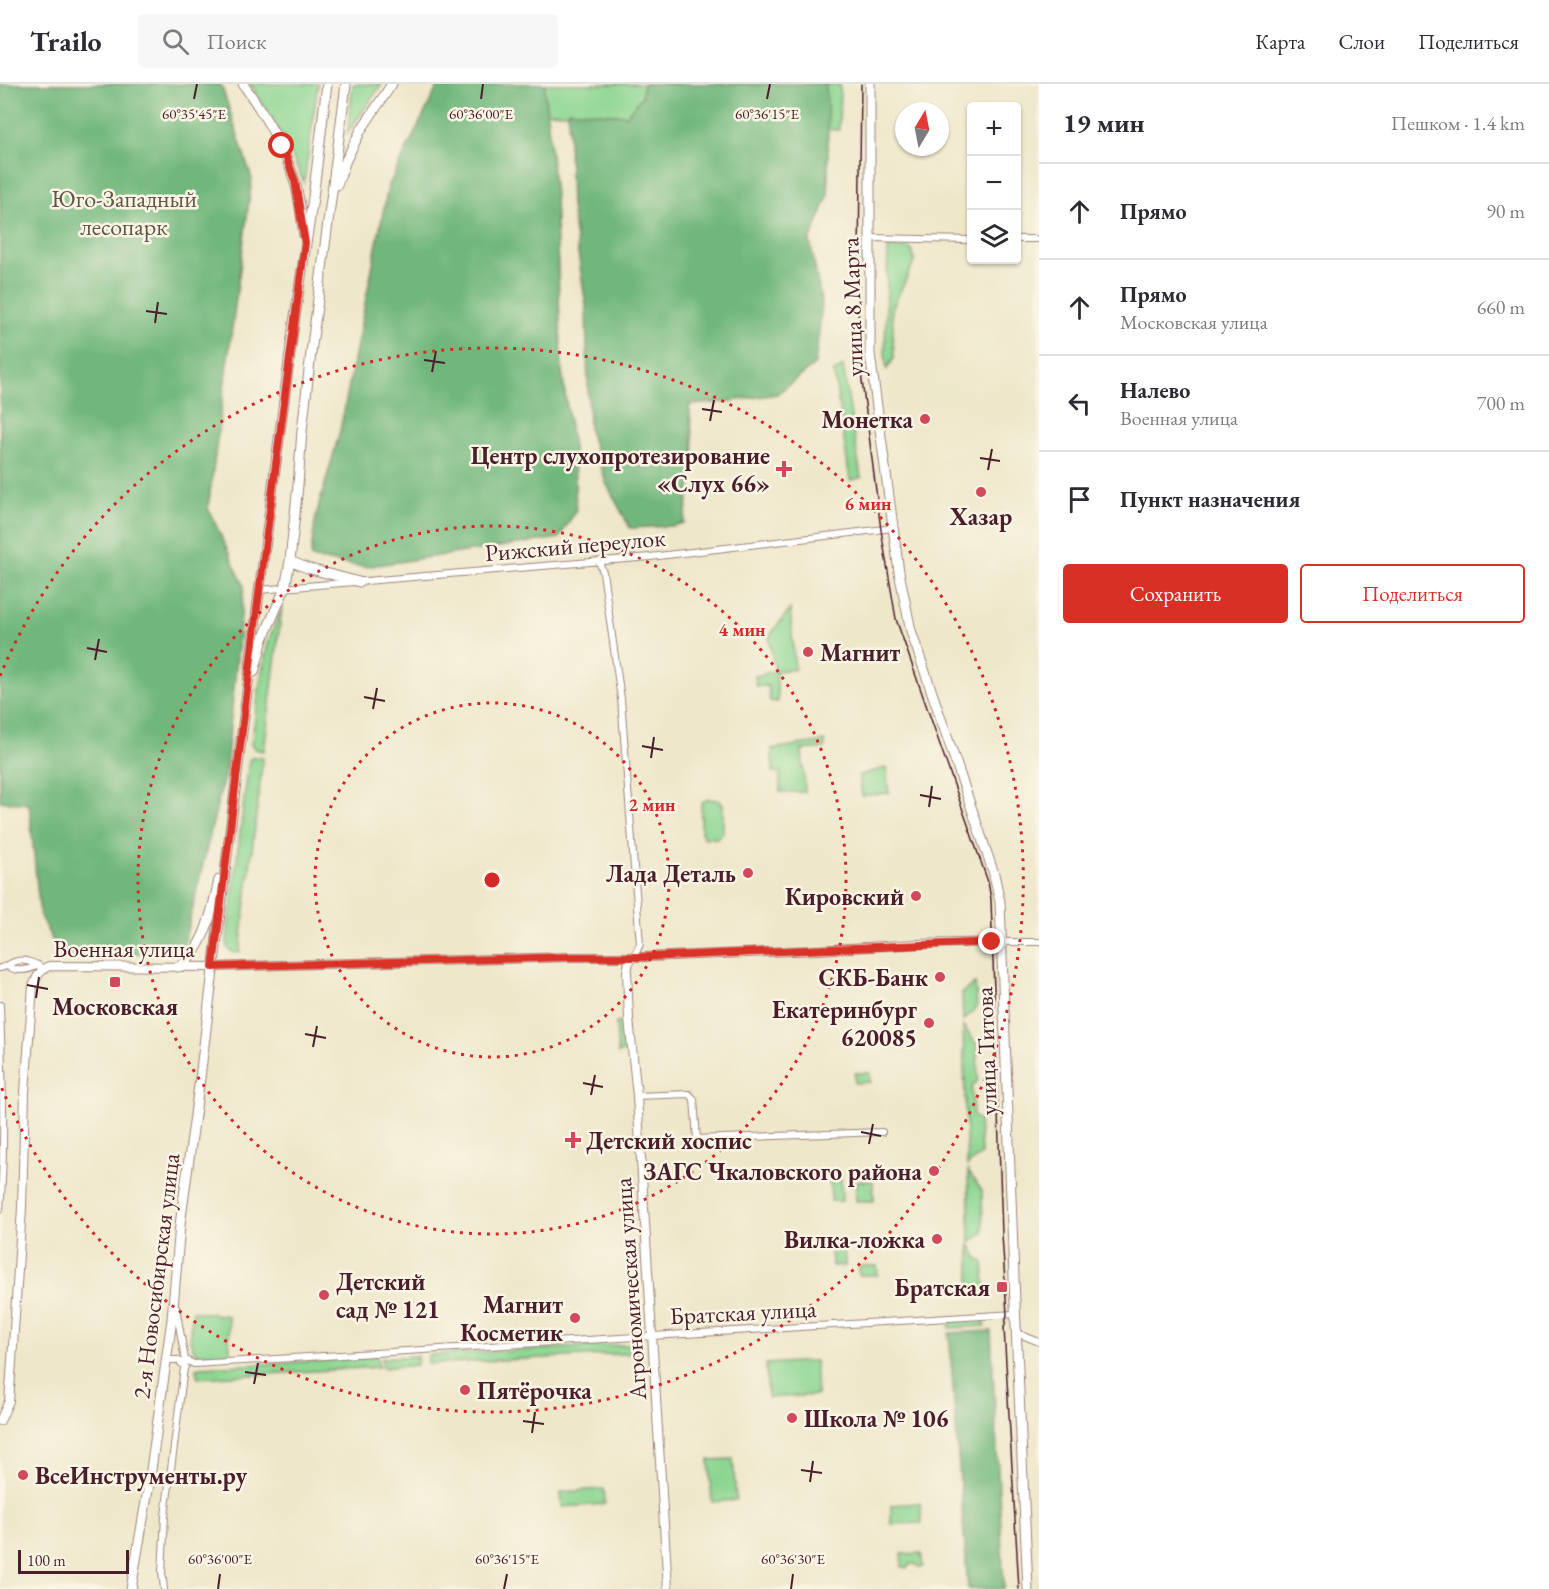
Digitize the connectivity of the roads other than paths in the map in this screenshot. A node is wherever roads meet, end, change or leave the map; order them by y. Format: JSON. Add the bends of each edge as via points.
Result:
{"nodes":[{"id":1,"x":243,"y":84,"type":"edge"},
{"id":2,"x":327,"y":84,"type":"edge"},
{"id":3,"x":346,"y":84,"type":"edge"},
{"id":4,"x":392,"y":84,"type":"edge"},
{"id":5,"x":870,"y":84,"type":"edge"},
{"id":6,"x":331,"y":204,"type":"junction"},
{"id":7,"x":869,"y":238,"type":"junction"},
{"id":8,"x":1021,"y":239,"type":"edge"},
{"id":9,"x":1039,"y":239,"type":"edge"},
{"id":10,"x":967,"y":240,"type":"edge"},
{"id":11,"x":305,"y":243,"type":"junction"},
{"id":12,"x":893,"y":528,"type":"junction"},
{"id":13,"x":290,"y":561,"type":"junction"},
{"id":14,"x":599,"y":562,"type":"junction"},
{"id":15,"x":358,"y":582,"type":"junction"},
{"id":16,"x":285,"y":588,"type":"junction"},
{"id":17,"x":259,"y":590,"type":"junction"},
{"id":18,"x":245,"y":709,"type":"junction"},
{"id":19,"x":225,"y":871,"type":"junction"},
{"id":20,"x":1002,"y":942,"type":"junction"},
{"id":21,"x":1039,"y":942,"type":"edge"},
{"id":22,"x":634,"y":957,"type":"junction"},
{"id":23,"x":8,"y":966,"type":"junction"},
{"id":24,"x":40,"y":967,"type":"junction"},
{"id":25,"x":178,"y":967,"type":"junction"},
{"id":26,"x":213,"y":967,"type":"junction"},
{"id":27,"x":0,"y":968,"type":"edge"},
{"id":28,"x":0,"y":1005,"type":"edge"},
{"id":29,"x":637,"y":1096,"type":"junction"},
{"id":30,"x":882,"y":1132,"type":"dead end"},
{"id":31,"x":1,"y":1189,"type":"edge"},
{"id":32,"x":0,"y":1209,"type":"edge"},
{"id":33,"x":174,"y":1299,"type":"junction"},
{"id":34,"x":1015,"y":1314,"type":"junction"},
{"id":35,"x":1017,"y":1333,"type":"junction"},
{"id":36,"x":652,"y":1336,"type":"junction"},
{"id":37,"x":1039,"y":1342,"type":"edge"},
{"id":38,"x":167,"y":1360,"type":"junction"},
{"id":39,"x":185,"y":1364,"type":"junction"},
{"id":40,"x":0,"y":1421,"type":"edge"},
{"id":41,"x":131,"y":1589,"type":"edge"},
{"id":42,"x":164,"y":1589,"type":"edge"},
{"id":43,"x":668,"y":1589,"type":"edge"},
{"id":44,"x":1028,"y":1589,"type":"edge"}],
"edges":[{"from":1,"to":11,"type":"main road","via":[[282,146],[295,181]]},
{"from":2,"to":11,"type":"main road"},
{"from":3,"to":6,"type":"main road"},
{"from":4,"to":6,"type":"main road","via":[[361,130]]},
{"from":5,"to":7,"type":"main road","name":"улица 8 Марта"},
{"from":6,"to":13,"type":"main road"},
{"from":7,"to":10,"type":"street"},
{"from":7,"to":12,"type":"main road","name":"улица 8 Марта","via":[[870,354]]},
{"from":8,"to":9,"type":"street"},
{"from":11,"to":17,"type":"main road"},
{"from":12,"to":14,"type":"street","name":"Рижский переулок"},
{"from":12,"to":20,"type":"main road","name":"улица Титова","via":[[911,631],[999,891]]},
{"from":13,"to":15,"type":"main road"},
{"from":13,"to":16,"type":"main road"},
{"from":14,"to":15,"type":"street","name":"Рижский переулок"},
{"from":14,"to":22,"type":"street","name":"Агрономическая улица","via":[[621,699],[640,944]]},
{"from":15,"to":16,"type":"street","name":"Рижский переулок"},
{"from":16,"to":17,"type":"street","name":"Рижский переулок"},
{"from":16,"to":18,"type":"main road","via":[[263,639]]},
{"from":17,"to":18,"type":"main road"},
{"from":18,"to":19,"type":"main road"},
{"from":19,"to":25,"type":"main road","via":[[219,880],[209,922],[190,958]]},
{"from":19,"to":26,"type":"main road","name":"2-я Новосибирская улица"},
{"from":20,"to":21,"type":"street"},
{"from":20,"to":22,"type":"street","name":"Военная улица"},
{"from":20,"to":34,"type":"main road","name":"улица Титова"},
{"from":22,"to":26,"type":"street","name":"Военная улица"},
{"from":22,"to":29,"type":"street","name":"Агрономическая улица","via":[[627,972]]},
{"from":23,"to":24,"type":"street","name":"Военная улица","via":[[20,970]]},
{"from":23,"to":24,"type":"street","name":"Военная улица","via":[[19,961]]},
{"from":23,"to":27,"type":"street"},
{"from":24,"to":25,"type":"street","name":"Военная улица"},
{"from":24,"to":40,"type":"street","via":[[33,986],[9,1401]]},
{"from":25,"to":26,"type":"street","name":"Военная улица"},
{"from":26,"to":33,"type":"main road","name":"2-я Новосибирская улица"},
{"from":28,"to":31,"type":"street"},
{"from":29,"to":30,"type":"street","via":[[689,1094],[694,1100],[697,1139]]},
{"from":29,"to":36,"type":"street","name":"Агрономическая улица"},
{"from":31,"to":32,"type":"street"},
{"from":33,"to":38,"type":"main road","name":"2-я Новосибирская улица"},
{"from":33,"to":39,"type":"street"},
{"from":34,"to":35,"type":"main road","name":"улица Титова"},
{"from":34,"to":36,"type":"street","name":"Братская улица"},
{"from":35,"to":37,"type":"street"},
{"from":35,"to":44,"type":"main road","name":"улица Титова"},
{"from":36,"to":39,"type":"street","name":"Братская улица"},
{"from":36,"to":43,"type":"street","name":"Агрономическая улица"},
{"from":38,"to":39,"type":"street","name":"Братская улица"},
{"from":38,"to":41,"type":"main road","name":"2-я Новосибирская улица"},
{"from":39,"to":42,"type":"street","via":[[165,1516]]}]}
